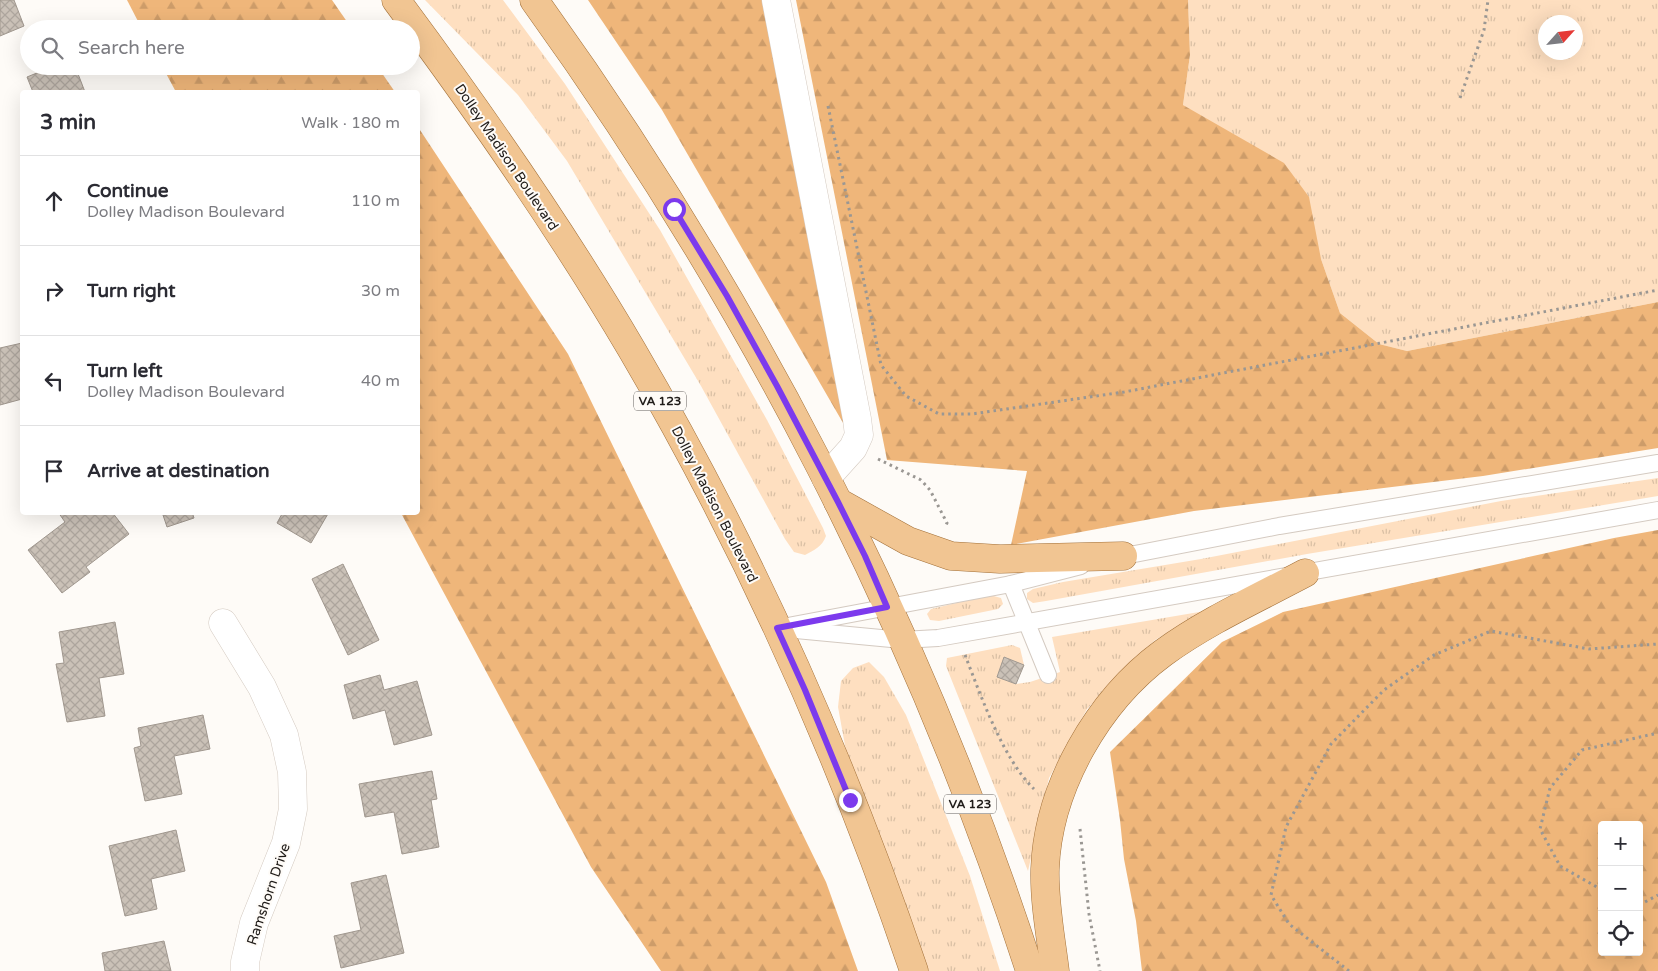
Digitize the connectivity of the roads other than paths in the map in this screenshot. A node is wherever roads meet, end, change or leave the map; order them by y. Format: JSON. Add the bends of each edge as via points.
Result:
{"nodes":[{"id":1,"x":396,"y":0,"type":"edge"},
{"id":2,"x":534,"y":0,"type":"edge"},
{"id":3,"x":776,"y":0,"type":"edge"},
{"id":4,"x":410,"y":20,"type":"edge"},
{"id":5,"x":420,"y":33,"type":"edge"},
{"id":6,"x":1658,"y":463,"type":"edge"},
{"id":7,"x":832,"y":490,"type":"junction"},
{"id":8,"x":1658,"y":510,"type":"edge"},
{"id":9,"x":1123,"y":556,"type":"junction"},
{"id":10,"x":1305,"y":573,"type":"junction"},
{"id":11,"x":1011,"y":584,"type":"junction"},
{"id":12,"x":887,"y":607,"type":"junction"},
{"id":13,"x":223,"y":623,"type":"dead end"},
{"id":14,"x":1027,"y":623,"type":"junction"},
{"id":15,"x":777,"y":628,"type":"junction"},
{"id":16,"x":902,"y":640,"type":"junction"},
{"id":17,"x":1048,"y":675,"type":"dead end"},
{"id":18,"x":245,"y":971,"type":"edge"},
{"id":19,"x":914,"y":971,"type":"edge"},
{"id":20,"x":1030,"y":971,"type":"edge"},
{"id":21,"x":1055,"y":971,"type":"edge"}],
"edges":[{"from":1,"to":4,"type":"main road","name":"Dolley Madison Boulevard","number":"VA 123"},
{"from":2,"to":7,"type":"main road","number":"VA 123","via":[[670,202],[752,340]]},
{"from":3,"to":7,"type":"street","via":[[859,435]]},
{"from":5,"to":15,"type":"main road","name":"Dolley Madison Boulevard","number":"VA 123","via":[[493,135],[596,290],[697,466]]},
{"from":6,"to":9,"type":"lane","via":[[1280,526]]},
{"from":7,"to":9,"type":"main road","via":[[894,534],[952,556],[984,559]]},
{"from":7,"to":12,"type":"main road","number":"VA 123"},
{"from":8,"to":10,"type":"lane"},
{"from":9,"to":11,"type":"lane"},
{"from":10,"to":14,"type":"lane"},
{"from":10,"to":21,"type":"main road","via":[[1173,646],[1147,666],[1119,695],[1094,728],[1074,762],[1058,801],[1047,844],[1045,870]]},
{"from":11,"to":12,"type":"lane"},
{"from":11,"to":14,"type":"lane"},
{"from":12,"to":15,"type":"lane"},
{"from":12,"to":16,"type":"main road","number":"VA 123"},
{"from":13,"to":18,"type":"street","name":"Ramshorn Drive","via":[[262,687],[284,735],[292,772],[293,809],[286,844],[254,923]]},
{"from":14,"to":16,"type":"lane","via":[[925,640]]},
{"from":14,"to":17,"type":"lane"},
{"from":15,"to":16,"type":"lane"},
{"from":15,"to":19,"type":"main road","name":"Dolley Madison Boulevard","number":"VA 123","via":[[831,751]]},
{"from":16,"to":20,"type":"main road","number":"VA 123","via":[[968,798]]}]}
